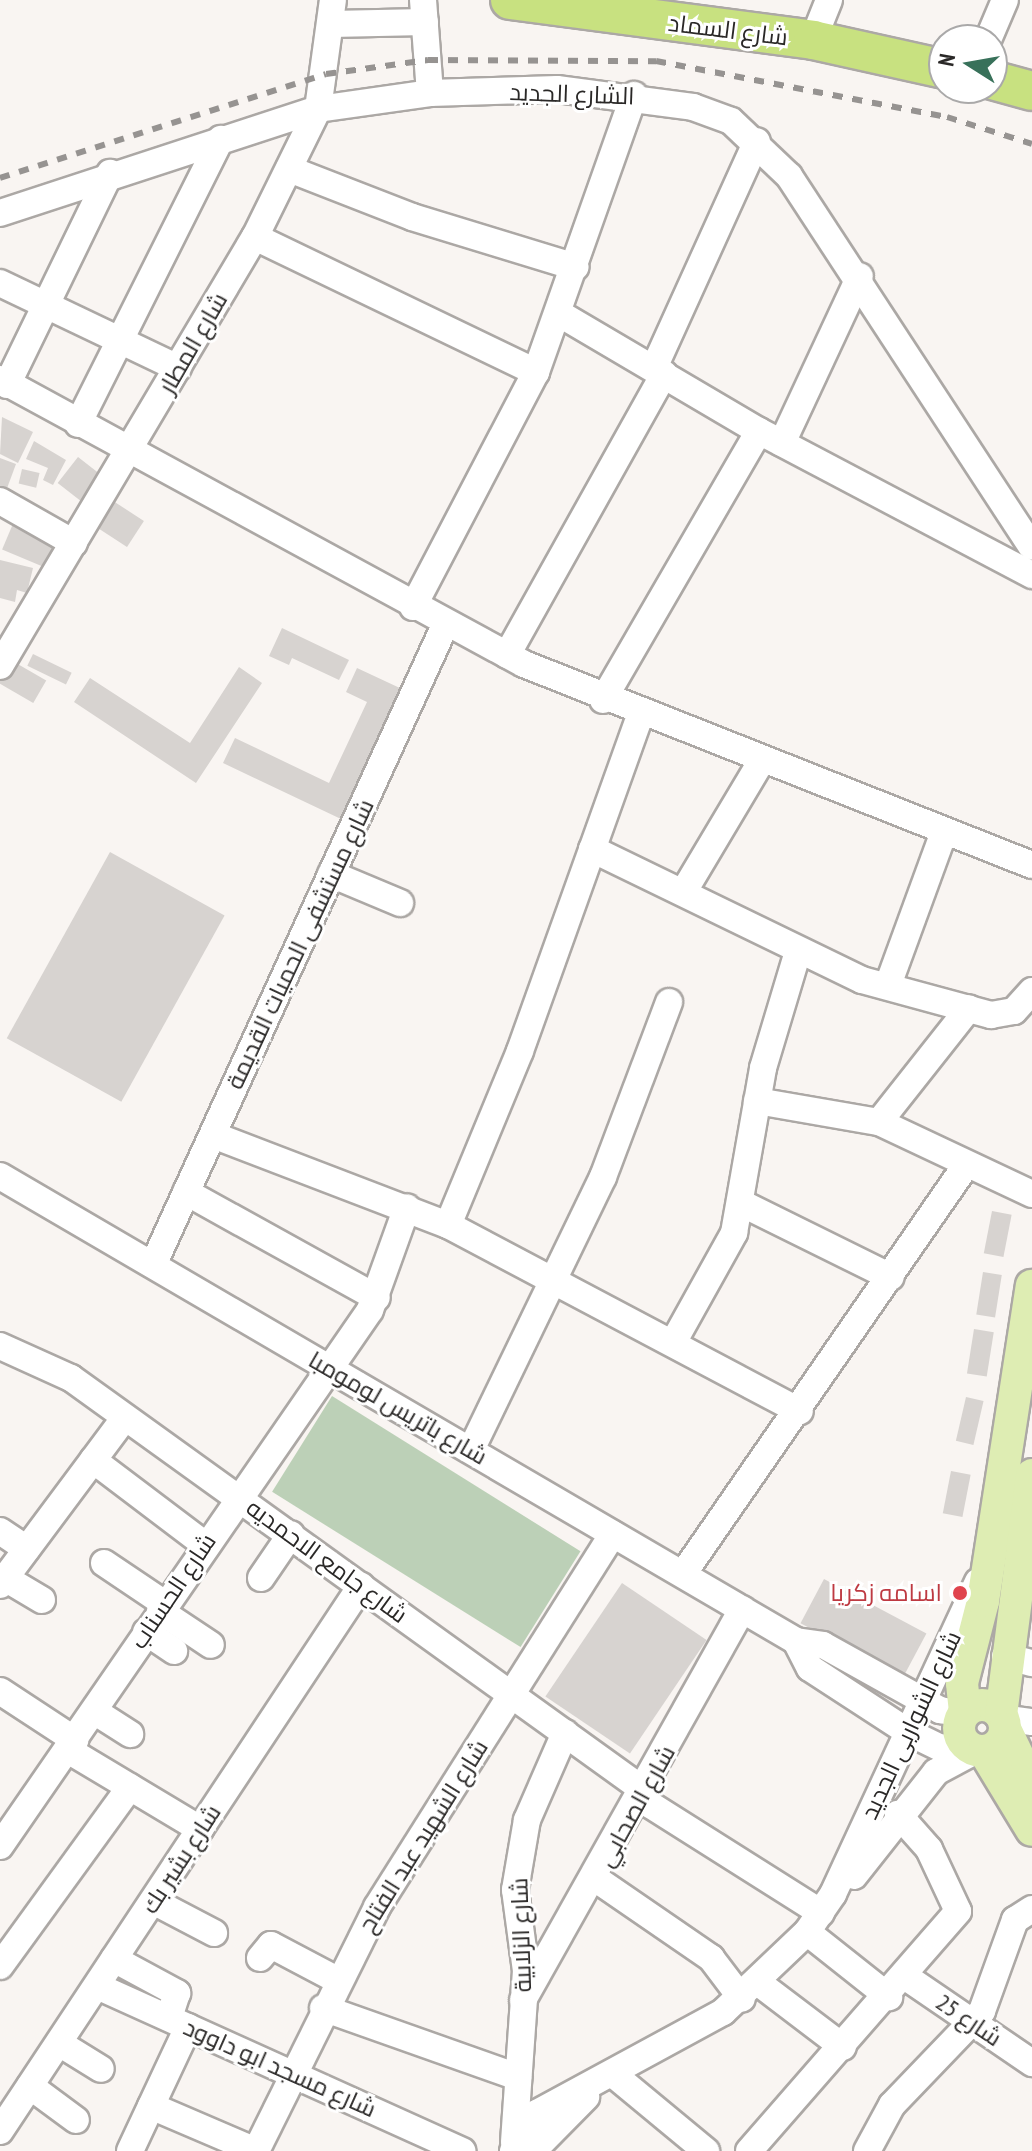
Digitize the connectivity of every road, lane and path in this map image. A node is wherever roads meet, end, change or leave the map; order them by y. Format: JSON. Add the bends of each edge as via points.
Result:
{"nodes":[{"id":1,"x":510,"y":0,"type":"edge"},
{"id":2,"x":829,"y":0,"type":"edge"},
{"id":3,"x":1005,"y":0,"type":"edge"},
{"id":4,"x":597,"y":7,"type":"edge"},
{"id":5,"x":424,"y":11,"type":"edge"},
{"id":6,"x":332,"y":12,"type":"edge"},
{"id":7,"x":995,"y":24,"type":"edge"},
{"id":8,"x":813,"y":40,"type":"junction"},
{"id":9,"x":928,"y":65,"type":"edge"},
{"id":10,"x":1008,"y":84,"type":"edge"},
{"id":11,"x":1032,"y":91,"type":"edge"},
{"id":12,"x":430,"y":93,"type":"junction"},
{"id":13,"x":634,"y":95,"type":"junction"},
{"id":14,"x":318,"y":109,"type":"junction"},
{"id":15,"x":221,"y":139,"type":"junction"},
{"id":16,"x":757,"y":141,"type":"junction"},
{"id":17,"x":289,"y":169,"type":"junction"},
{"id":18,"x":110,"y":173,"type":"junction"},
{"id":19,"x":0,"y":213,"type":"edge"},
{"id":20,"x":255,"y":237,"type":"junction"},
{"id":21,"x":576,"y":267,"type":"junction"},
{"id":22,"x":860,"y":276,"type":"junction"},
{"id":23,"x":0,"y":283,"type":"edge"},
{"id":24,"x":47,"y":305,"type":"junction"},
{"id":25,"x":560,"y":314,"type":"junction"},
{"id":26,"x":119,"y":340,"type":"junction"},
{"id":27,"x":178,"y":368,"type":"junction"},
{"id":28,"x":659,"y":371,"type":"junction"},
{"id":29,"x":536,"y":372,"type":"junction"},
{"id":30,"x":4,"y":382,"type":"edge"},
{"id":31,"x":78,"y":424,"type":"junction"},
{"id":32,"x":759,"y":431,"type":"junction"},
{"id":33,"x":782,"y":443,"type":"junction"},
{"id":34,"x":129,"y":452,"type":"junction"},
{"id":35,"x":0,"y":501,"type":"edge"},
{"id":36,"x":74,"y":543,"type":"junction"},
{"id":37,"x":1032,"y":547,"type":"edge"},
{"id":38,"x":1032,"y":575,"type":"edge"},
{"id":39,"x":413,"y":607,"type":"junction"},
{"id":40,"x":446,"y":623,"type":"junction"},
{"id":41,"x":507,"y":655,"type":"junction"},
{"id":42,"x":0,"y":666,"type":"edge"},
{"id":43,"x":603,"y":700,"type":"junction"},
{"id":44,"x":640,"y":715,"type":"junction"},
{"id":45,"x":761,"y":762,"type":"junction"},
{"id":46,"x":943,"y":835,"type":"junction"},
{"id":47,"x":592,"y":849,"type":"junction"},
{"id":48,"x":1032,"y":865,"type":"edge"},
{"id":49,"x":331,"y":874,"type":"junction"},
{"id":50,"x":684,"y":891,"type":"junction"},
{"id":51,"x":400,"y":903,"type":"dead end"},
{"id":52,"x":798,"y":951,"type":"junction"},
{"id":53,"x":888,"y":985,"type":"junction"},
{"id":54,"x":1032,"y":991,"type":"edge"},
{"id":55,"x":669,"y":1002,"type":"dead end"},
{"id":56,"x":969,"y":1008,"type":"junction"},
{"id":57,"x":757,"y":1101,"type":"junction"},
{"id":58,"x":879,"y":1122,"type":"junction"},
{"id":59,"x":213,"y":1135,"type":"junction"},
{"id":60,"x":966,"y":1165,"type":"junction"},
{"id":61,"x":0,"y":1176,"type":"edge"},
{"id":62,"x":186,"y":1192,"type":"junction"},
{"id":63,"x":1032,"y":1194,"type":"edge"},
{"id":64,"x":741,"y":1203,"type":"junction"},
{"id":65,"x":407,"y":1207,"type":"junction"},
{"id":66,"x":448,"y":1225,"type":"junction"},
{"id":67,"x":153,"y":1265,"type":"junction"},
{"id":68,"x":891,"y":1277,"type":"junction"},
{"id":69,"x":557,"y":1279,"type":"junction"},
{"id":70,"x":1032,"y":1286,"type":"edge"},
{"id":71,"x":377,"y":1298,"type":"junction"},
{"id":72,"x":674,"y":1341,"type":"junction"},
{"id":73,"x":3,"y":1352,"type":"edge"},
{"id":74,"x":327,"y":1367,"type":"junction"},
{"id":75,"x":800,"y":1411,"type":"junction"},
{"id":76,"x":125,"y":1417,"type":"junction"},
{"id":77,"x":471,"y":1450,"type":"junction"},
{"id":78,"x":93,"y":1460,"type":"junction"},
{"id":79,"x":1032,"y":1475,"type":"edge"},
{"id":80,"x":237,"y":1496,"type":"junction"},
{"id":81,"x":1028,"y":1524,"type":"edge"},
{"id":82,"x":0,"y":1531,"type":"edge"},
{"id":83,"x":291,"y":1534,"type":"junction"},
{"id":84,"x":613,"y":1534,"type":"junction"},
{"id":85,"x":204,"y":1544,"type":"junction"},
{"id":86,"x":27,"y":1549,"type":"junction"},
{"id":87,"x":990,"y":1557,"type":"junction"},
{"id":88,"x":104,"y":1563,"type":"dead end"},
{"id":89,"x":683,"y":1574,"type":"junction"},
{"id":90,"x":261,"y":1578,"type":"dead end"},
{"id":91,"x":3,"y":1582,"type":"edge"},
{"id":92,"x":361,"y":1586,"type":"junction"},
{"id":93,"x":42,"y":1600,"type":"dead end"},
{"id":94,"x":742,"y":1609,"type":"junction"},
{"id":95,"x":157,"y":1616,"type":"junction"},
{"id":96,"x":1022,"y":1616,"type":"edge"},
{"id":97,"x":796,"y":1641,"type":"junction"},
{"id":98,"x":211,"y":1645,"type":"dead end"},
{"id":99,"x":174,"y":1651,"type":"dead end"},
{"id":100,"x":1019,"y":1659,"type":"edge"},
{"id":101,"x":0,"y":1691,"type":"edge"},
{"id":102,"x":511,"y":1694,"type":"junction"},
{"id":103,"x":923,"y":1700,"type":"junction"},
{"id":104,"x":94,"y":1711,"type":"junction"},
{"id":105,"x":988,"y":1729,"type":"edge"},
{"id":106,"x":908,"y":1732,"type":"junction"},
{"id":107,"x":565,"y":1733,"type":"junction"},
{"id":108,"x":130,"y":1734,"type":"dead end"},
{"id":109,"x":72,"y":1745,"type":"junction"},
{"id":110,"x":1032,"y":1785,"type":"edge"},
{"id":111,"x":130,"y":1787,"type":"junction"},
{"id":112,"x":643,"y":1795,"type":"junction"},
{"id":113,"x":898,"y":1814,"type":"junction"},
{"id":114,"x":200,"y":1829,"type":"junction"},
{"id":115,"x":1032,"y":1830,"type":"edge"},
{"id":116,"x":0,"y":1846,"type":"edge"},
{"id":117,"x":596,"y":1879,"type":"junction"},
{"id":118,"x":153,"y":1901,"type":"junction"},
{"id":119,"x":1032,"y":1909,"type":"edge"},
{"id":120,"x":820,"y":1913,"type":"junction"},
{"id":121,"x":214,"y":1933,"type":"dead end"},
{"id":122,"x":260,"y":1958,"type":"dead end"},
{"id":123,"x":114,"y":1959,"type":"junction"},
{"id":124,"x":0,"y":1966,"type":"edge"},
{"id":125,"x":906,"y":1977,"type":"junction"},
{"id":126,"x":337,"y":1980,"type":"junction"},
{"id":127,"x":97,"y":1986,"type":"junction"},
{"id":128,"x":751,"y":1991,"type":"junction"},
{"id":129,"x":889,"y":1997,"type":"junction"},
{"id":130,"x":523,"y":2000,"type":"junction"},
{"id":131,"x":323,"y":2008,"type":"junction"},
{"id":132,"x":178,"y":2023,"type":"junction"},
{"id":133,"x":973,"y":2023,"type":"junction"},
{"id":134,"x":59,"y":2043,"type":"junction"},
{"id":135,"x":843,"y":2047,"type":"junction"},
{"id":136,"x":1032,"y":2063,"type":"edge"},
{"id":137,"x":101,"y":2069,"type":"dead end"},
{"id":138,"x":291,"y":2073,"type":"junction"},
{"id":139,"x":613,"y":2074,"type":"junction"},
{"id":140,"x":518,"y":2077,"type":"junction"},
{"id":141,"x":30,"y":2086,"type":"junction"},
{"id":142,"x":151,"y":2106,"type":"junction"},
{"id":143,"x":76,"y":2120,"type":"dead end"},
{"id":144,"x":0,"y":2131,"type":"edge"},
{"id":145,"x":520,"y":2149,"type":"edge"},
{"id":146,"x":130,"y":2151,"type":"edge"},
{"id":147,"x":256,"y":2151,"type":"edge"},
{"id":148,"x":463,"y":2151,"type":"edge"},
{"id":149,"x":706,"y":2151,"type":"edge"},
{"id":150,"x":749,"y":2151,"type":"edge"},
{"id":151,"x":867,"y":2151,"type":"edge"}],
"edges":[{"from":1,"to":4,"type":"highway","name":"شارع السماد"},
{"from":2,"to":8,"type":"street"},
{"from":3,"to":7,"type":"street"},
{"from":4,"to":8,"type":"highway","name":"شارع السماد"},
{"from":5,"to":6,"type":"street"},
{"from":5,"to":12,"type":"street"},
{"from":6,"to":14,"type":"street","name":"شارع المطار"},
{"from":8,"to":9,"type":"highway","name":"شارع السماد"},
{"from":10,"to":11,"type":"highway"},
{"from":12,"to":13,"type":"street","name":"الشارع الجديد"},
{"from":12,"to":14,"type":"street","name":"الشارع الجديد"},
{"from":13,"to":16,"type":"street","name":"الشارع الجديد","via":[[731,121]]},
{"from":13,"to":21,"type":"street"},
{"from":14,"to":15,"type":"street","name":"الشارع الجديد"},
{"from":14,"to":17,"type":"street","name":"شارع المطار"},
{"from":15,"to":18,"type":"street","name":"الشارع الجديد"},
{"from":15,"to":26,"type":"street"},
{"from":16,"to":22,"type":"street","name":"الشارع الجديد"},
{"from":16,"to":28,"type":"street"},
{"from":17,"to":20,"type":"street","name":"شارع المطار"},
{"from":17,"to":21,"type":"street","via":[[412,217]]},
{"from":18,"to":19,"type":"street","name":"الشارع الجديد"},
{"from":18,"to":24,"type":"street"},
{"from":20,"to":27,"type":"street","name":"شارع المطار"},
{"from":20,"to":29,"type":"street"},
{"from":21,"to":25,"type":"street"},
{"from":22,"to":33,"type":"street"},
{"from":22,"to":37,"type":"street","name":"الشارع الجديد"},
{"from":23,"to":24,"type":"street"},
{"from":24,"to":26,"type":"street"},
{"from":24,"to":30,"type":"street"},
{"from":25,"to":28,"type":"street"},
{"from":25,"to":29,"type":"street"},
{"from":26,"to":27,"type":"street"},
{"from":26,"to":31,"type":"street"},
{"from":27,"to":34,"type":"street","name":"شارع المطار"},
{"from":28,"to":32,"type":"street"},
{"from":28,"to":41,"type":"street"},
{"from":29,"to":39,"type":"street"},
{"from":30,"to":31,"type":"street"},
{"from":31,"to":34,"type":"street"},
{"from":32,"to":33,"type":"street"},
{"from":32,"to":43,"type":"street"},
{"from":33,"to":38,"type":"street"},
{"from":34,"to":36,"type":"street","name":"شارع المطار"},
{"from":34,"to":39,"type":"street"},
{"from":35,"to":36,"type":"street"},
{"from":36,"to":42,"type":"street","name":"شارع المطار"},
{"from":39,"to":40,"type":"street"},
{"from":40,"to":41,"type":"street"},
{"from":40,"to":49,"type":"street","name":"شارع مستشفى الحميات القديمة"},
{"from":41,"to":43,"type":"street"},
{"from":43,"to":44,"type":"street"},
{"from":44,"to":45,"type":"street"},
{"from":44,"to":47,"type":"street"},
{"from":45,"to":46,"type":"street"},
{"from":45,"to":50,"type":"street"},
{"from":46,"to":48,"type":"street"},
{"from":46,"to":53,"type":"street"},
{"from":47,"to":50,"type":"street"},
{"from":47,"to":66,"type":"street"},
{"from":49,"to":51,"type":"street"},
{"from":49,"to":59,"type":"street","name":"شارع مستشفى الحميات القديمة"},
{"from":50,"to":52,"type":"street"},
{"from":52,"to":53,"type":"street"},
{"from":52,"to":57,"type":"street"},
{"from":53,"to":56,"type":"street"},
{"from":54,"to":56,"type":"street","via":[[1002,1016]]},
{"from":55,"to":69,"type":"street"},
{"from":56,"to":58,"type":"street"},
{"from":57,"to":58,"type":"street"},
{"from":57,"to":64,"type":"street"},
{"from":58,"to":60,"type":"street"},
{"from":59,"to":62,"type":"street","name":"شارع مستشفى الحميات القديمة"},
{"from":59,"to":65,"type":"street"},
{"from":60,"to":63,"type":"street"},
{"from":60,"to":68,"type":"street"},
{"from":61,"to":67,"type":"street","name":"شارع باتريس لومومبا"},
{"from":62,"to":67,"type":"street","name":"شارع مستشفى الحميات القديمة"},
{"from":62,"to":71,"type":"street"},
{"from":64,"to":68,"type":"street"},
{"from":64,"to":72,"type":"street","via":[[719,1269]]},
{"from":65,"to":66,"type":"street"},
{"from":65,"to":71,"type":"street","name":"شارع الحسناب"},
{"from":66,"to":69,"type":"street"},
{"from":67,"to":74,"type":"street","name":"شارع باتريس لومومبا"},
{"from":68,"to":75,"type":"street"},
{"from":69,"to":72,"type":"street"},
{"from":69,"to":77,"type":"street"},
{"from":70,"to":87,"type":"main road"},
{"from":71,"to":74,"type":"street","name":"شارع الحسناب"},
{"from":72,"to":75,"type":"street"},
{"from":73,"to":76,"type":"street","name":"شارع جامع الاحمديه"},
{"from":74,"to":77,"type":"street","name":"شارع باتريس لومومبا"},
{"from":74,"to":80,"type":"street","name":"شارع الحسناب"},
{"from":75,"to":89,"type":"street"},
{"from":76,"to":78,"type":"street"},
{"from":76,"to":80,"type":"street","name":"شارع جامع الاحمديه"},
{"from":77,"to":84,"type":"street","name":"شارع باتريس لومومبا"},
{"from":78,"to":85,"type":"street"},
{"from":78,"to":86,"type":"street"},
{"from":79,"to":81,"type":"main road"},
{"from":80,"to":83,"type":"street","name":"شارع جامع الاحمديه"},
{"from":80,"to":85,"type":"street","name":"شارع الحسناب"},
{"from":81,"to":96,"type":"main road"},
{"from":82,"to":86,"type":"street"},
{"from":83,"to":90,"type":"street"},
{"from":83,"to":92,"type":"street","name":"شارع جامع الاحمديه"},
{"from":84,"to":89,"type":"street","name":"شارع باتريس لومومبا"},
{"from":84,"to":102,"type":"street","name":"شارع الشهيد عبد الفتاح"},
{"from":85,"to":95,"type":"street","name":"شارع الحسناب"},
{"from":86,"to":91,"type":"street"},
{"from":87,"to":103,"type":"street","name":"شارع الشواربى الجديد"},
{"from":87,"to":105,"type":"main road","via":[[962,1683]]},
{"from":88,"to":95,"type":"street"},
{"from":89,"to":94,"type":"street","name":"شارع باتريس لومومبا"},
{"from":91,"to":93,"type":"street"},
{"from":92,"to":102,"type":"street","name":"شارع جامع الاحمديه"},
{"from":92,"to":114,"type":"street","name":"شارع بشير بك"},
{"from":94,"to":97,"type":"street","name":"شارع باتريس لومومبا"},
{"from":94,"to":112,"type":"street","name":"شارع الصحابي"},
{"from":95,"to":98,"type":"street"},
{"from":95,"to":99,"type":"street"},
{"from":95,"to":104,"type":"street","name":"شارع الحسناب"},
{"from":96,"to":100,"type":"main road"},
{"from":97,"to":103,"type":"street","name":"شارع باتريس لومومبا","via":[[823,1645]]},
{"from":97,"to":106,"type":"street","name":"شارع باتريس لومومبا","via":[[810,1668]]},
{"from":100,"to":105,"type":"main road"},
{"from":101,"to":109,"type":"street"},
{"from":102,"to":107,"type":"street","name":"شارع جامع الاحمديه"},
{"from":102,"to":126,"type":"street","name":"شارع الشهيد عبد الفتاح"},
{"from":103,"to":105,"type":"street","name":"شارع باتريس لومومبا"},
{"from":103,"to":106,"type":"street","name":"شارع الشواربى الجديد"},
{"from":104,"to":108,"type":"street"},
{"from":104,"to":109,"type":"street","name":"شارع الحسناب"},
{"from":105,"to":106,"type":"street","name":"شارع باتريس لومومبا","via":[[941,1748]]},
{"from":105,"to":110,"type":"main road"},
{"from":105,"to":113,"type":"street","name":"شارع الشواربى الجديد","via":[[936,1772]]},
{"from":105,"to":115,"type":"main road"},
{"from":106,"to":120,"type":"street","name":"شارع الشواربى الجديد"},
{"from":107,"to":112,"type":"street","name":"شارع جامع الاحمديه"},
{"from":107,"to":130,"type":"street","name":"شارع الزلابية","via":[[523,1835],[515,1902],[525,1960]]},
{"from":109,"to":111,"type":"street"},
{"from":109,"to":116,"type":"street","name":"شارع الحسناب"},
{"from":111,"to":114,"type":"street"},
{"from":111,"to":124,"type":"street"},
{"from":112,"to":117,"type":"street","name":"شارع الصحابي"},
{"from":112,"to":120,"type":"street","name":"شارع جامع الاحمديه"},
{"from":113,"to":120,"type":"street","name":"شارع الشواربى الجديد"},
{"from":113,"to":125,"type":"street","via":[[929,1849],[958,1911]]},
{"from":114,"to":118,"type":"street","name":"شارع بشير بك"},
{"from":117,"to":128,"type":"street"},
{"from":117,"to":130,"type":"street","name":"شارع الصحابي"},
{"from":118,"to":121,"type":"street"},
{"from":118,"to":123,"type":"street","name":"شارع بشير بك"},
{"from":119,"to":133,"type":"street","via":[[1015,1920],[1001,1972]]},
{"from":120,"to":128,"type":"street","name":"شارع الشواربى الجديد"},
{"from":120,"to":129,"type":"street","name":"شارع جامع الاحمديه"},
{"from":122,"to":126,"type":"street","via":[[270,1944]]},
{"from":123,"to":127,"type":"street","name":"شارع بشير بك"},
{"from":123,"to":132,"type":"street","via":[[177,1993]]},
{"from":125,"to":129,"type":"street"},
{"from":125,"to":133,"type":"street","name":"شارع 25"},
{"from":126,"to":131,"type":"street","name":"شارع الشهيد عبد الفتاح"},
{"from":127,"to":132,"type":"street","name":"شارع مسجد ابو داوود"},
{"from":127,"to":134,"type":"street","name":"شارع بشير بك"},
{"from":128,"to":135,"type":"street"},
{"from":128,"to":139,"type":"street","name":"شارع الشواربى الجديد"},
{"from":129,"to":135,"type":"street"},
{"from":130,"to":140,"type":"street","name":"شارع الزلابية"},
{"from":131,"to":138,"type":"street","name":"شارع الشهيد عبد الفتاح"},
{"from":131,"to":140,"type":"street"},
{"from":132,"to":138,"type":"street","name":"شارع مسجد ابو داوود"},
{"from":132,"to":142,"type":"street"},
{"from":133,"to":136,"type":"street","name":"شارع 25"},
{"from":133,"to":151,"type":"street","via":[[892,2105]]},
{"from":134,"to":137,"type":"street"},
{"from":134,"to":141,"type":"street","name":"شارع بشير بك"},
{"from":135,"to":150,"type":"street"},
{"from":138,"to":147,"type":"street","name":"شارع الشهيد عبد الفتاح"},
{"from":138,"to":148,"type":"street","name":"شارع مسجد ابو داوود"},
{"from":139,"to":145,"type":"street","name":"شارع الشواربى الجديد"},
{"from":139,"to":149,"type":"street"},
{"from":140,"to":145,"type":"street","name":"شارع الزلابية"},
{"from":141,"to":143,"type":"street"},
{"from":141,"to":144,"type":"street","name":"شارع بشير بك"},
{"from":142,"to":146,"type":"street"},
{"from":142,"to":147,"type":"street"}]}
